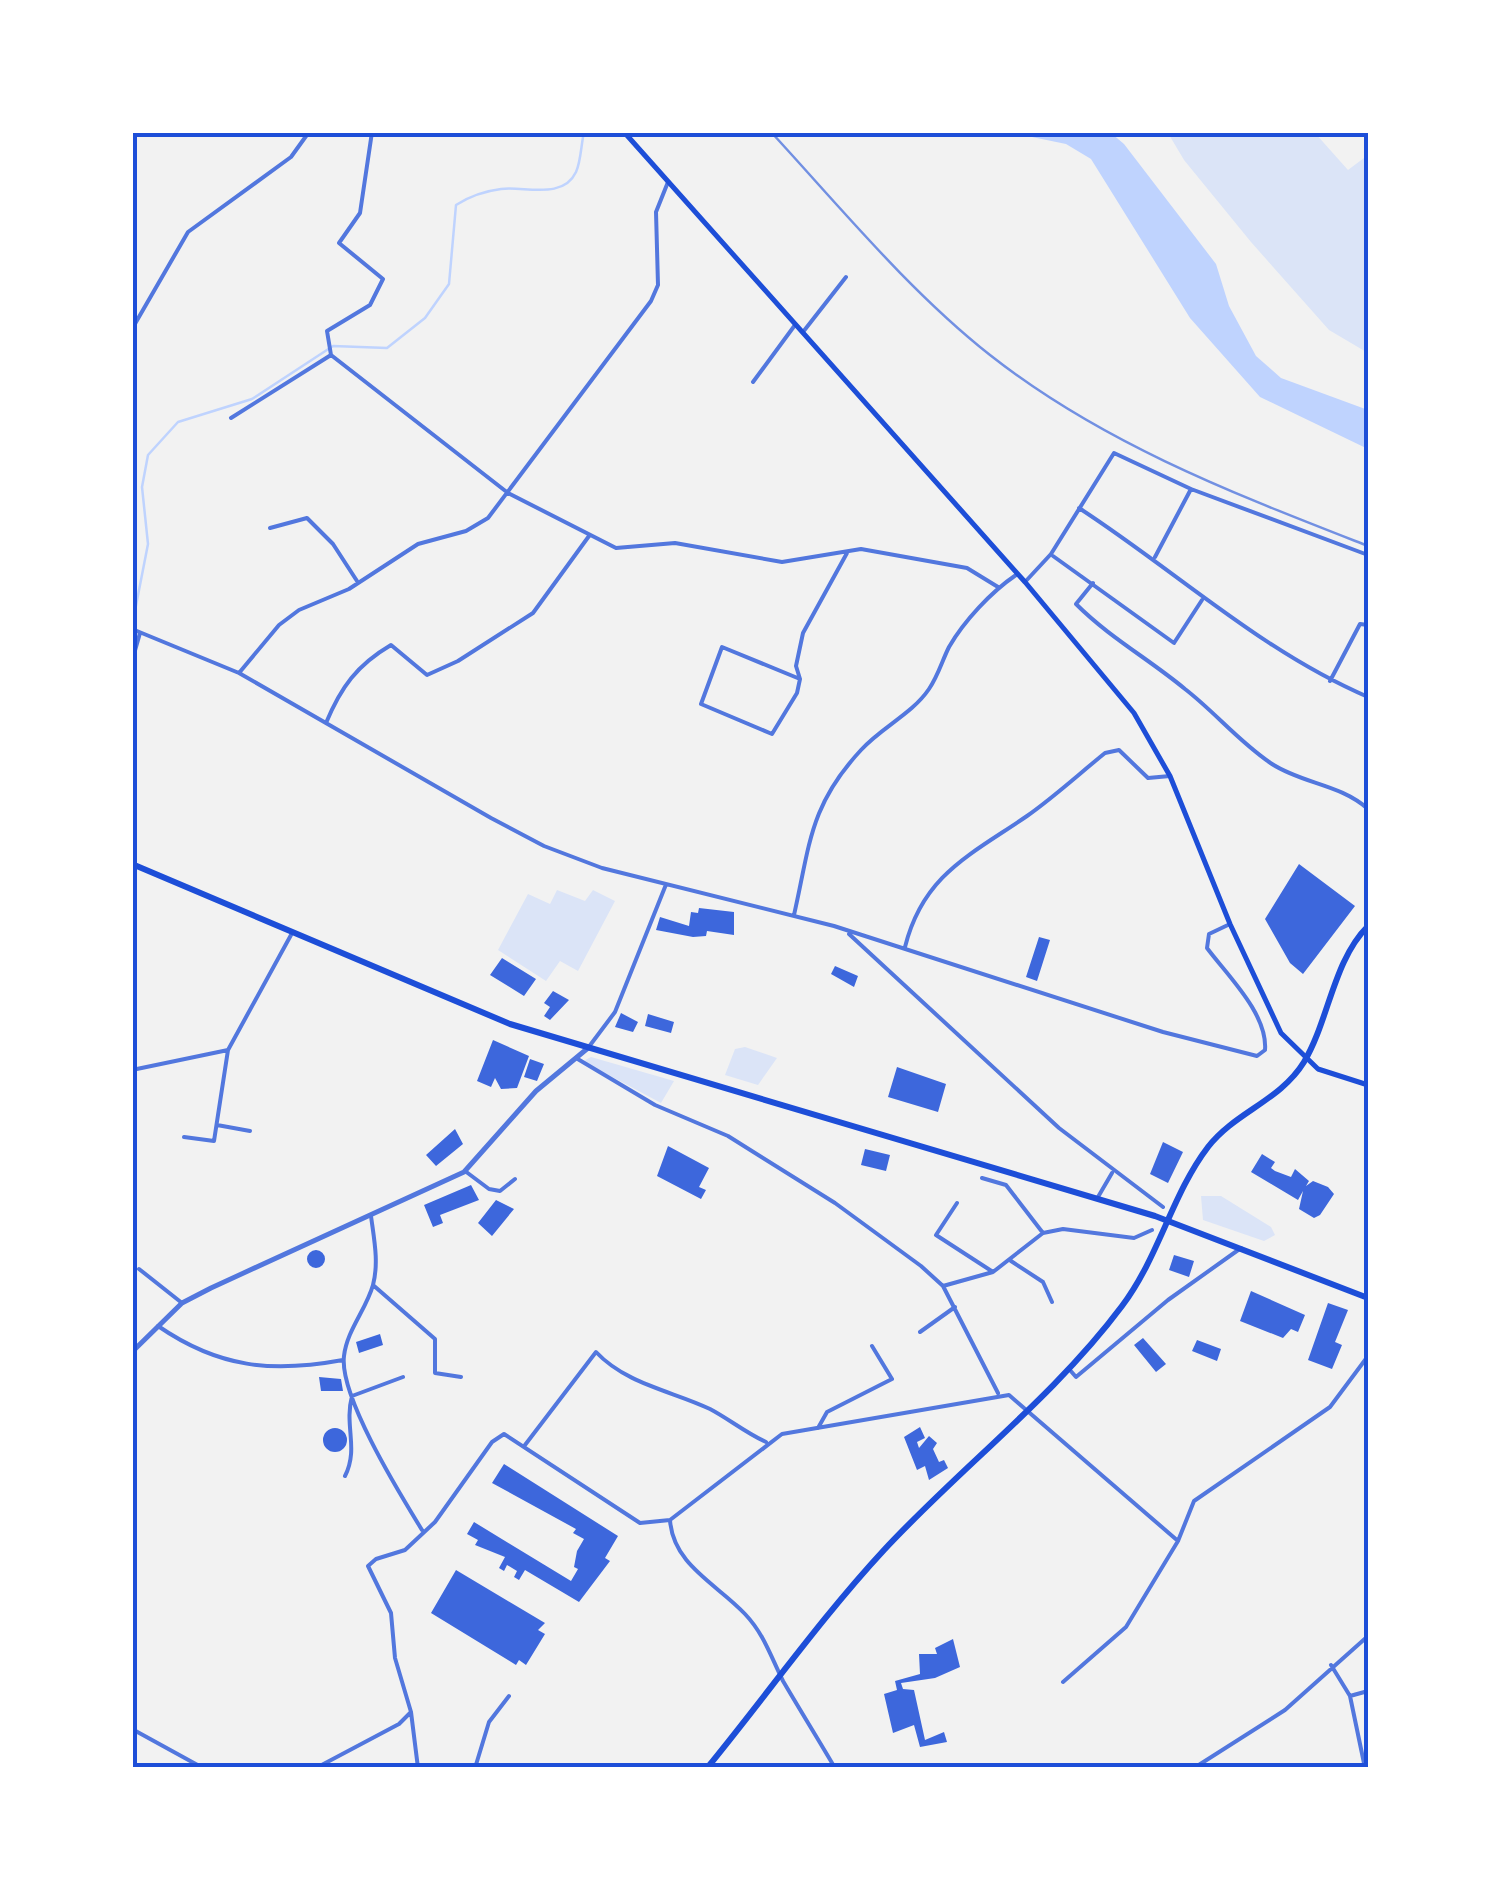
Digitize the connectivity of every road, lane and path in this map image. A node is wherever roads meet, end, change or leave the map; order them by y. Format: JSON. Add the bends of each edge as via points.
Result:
{"nodes":[{"id":1,"x":309,"y":132,"type":"edge"},
{"id":2,"x":372,"y":132,"type":"edge"},
{"id":3,"x":624,"y":132,"type":"edge"},
{"id":4,"x":668,"y":182,"type":"junction"},
{"id":5,"x":846,"y":277,"type":"dead end"},
{"id":6,"x":795,"y":325,"type":"junction"},
{"id":7,"x":132,"y":329,"type":"edge"},
{"id":8,"x":802,"y":333,"type":"junction"},
{"id":9,"x":332,"y":355,"type":"junction"},
{"id":10,"x":753,"y":382,"type":"dead end"},
{"id":11,"x":231,"y":418,"type":"dead end"},
{"id":12,"x":1191,"y":489,"type":"junction"},
{"id":13,"x":508,"y":492,"type":"junction"},
{"id":14,"x":1079,"y":508,"type":"junction"},
{"id":15,"x":270,"y":528,"type":"dead end"},
{"id":16,"x":589,"y":536,"type":"junction"},
{"id":17,"x":848,"y":553,"type":"junction"},
{"id":18,"x":1052,"y":554,"type":"junction"},
{"id":19,"x":1368,"y":555,"type":"edge"},
{"id":20,"x":1155,"y":557,"type":"junction"},
{"id":21,"x":1017,"y":574,"type":"junction"},
{"id":22,"x":358,"y":581,"type":"junction"},
{"id":23,"x":1025,"y":582,"type":"junction"},
{"id":24,"x":1093,"y":583,"type":"junction"},
{"id":25,"x":998,"y":588,"type":"junction"},
{"id":26,"x":1202,"y":600,"type":"junction"},
{"id":27,"x":1368,"y":625,"type":"edge"},
{"id":28,"x":132,"y":630,"type":"edge"},
{"id":29,"x":140,"y":632,"type":"junction"},
{"id":30,"x":132,"y":661,"type":"edge"},
{"id":31,"x":239,"y":672,"type":"junction"},
{"id":32,"x":800,"y":679,"type":"junction"},
{"id":33,"x":1330,"y":680,"type":"junction"},
{"id":34,"x":1368,"y":697,"type":"edge"},
{"id":35,"x":326,"y":723,"type":"junction"},
{"id":36,"x":1170,"y":776,"type":"junction"},
{"id":37,"x":1368,"y":808,"type":"edge"},
{"id":38,"x":132,"y":864,"type":"edge"},
{"id":39,"x":664,"y":887,"type":"junction"},
{"id":40,"x":794,"y":916,"type":"junction"},
{"id":41,"x":1230,"y":924,"type":"junction"},
{"id":42,"x":1368,"y":926,"type":"edge"},
{"id":43,"x":293,"y":930,"type":"junction"},
{"id":44,"x":846,"y":930,"type":"junction"},
{"id":45,"x":905,"y":949,"type":"junction"},
{"id":46,"x":588,"y":1048,"type":"junction"},
{"id":47,"x":228,"y":1050,"type":"junction"},
{"id":48,"x":576,"y":1058,"type":"junction"},
{"id":49,"x":1305,"y":1060,"type":"junction"},
{"id":50,"x":132,"y":1070,"type":"edge"},
{"id":51,"x":1368,"y":1085,"type":"edge"},
{"id":52,"x":217,"y":1125,"type":"junction"},
{"id":53,"x":250,"y":1131,"type":"dead end"},
{"id":54,"x":184,"y":1137,"type":"dead end"},
{"id":55,"x":465,"y":1171,"type":"junction"},
{"id":56,"x":1112,"y":1172,"type":"junction"},
{"id":57,"x":514,"y":1178,"type":"dead end"},
{"id":58,"x":982,"y":1178,"type":"dead end"},
{"id":59,"x":1098,"y":1197,"type":"junction"},
{"id":60,"x":957,"y":1203,"type":"dead end"},
{"id":61,"x":1163,"y":1207,"type":"dead end"},
{"id":62,"x":371,"y":1216,"type":"junction"},
{"id":63,"x":1171,"y":1222,"type":"junction"},
{"id":64,"x":1152,"y":1230,"type":"dead end"},
{"id":65,"x":1044,"y":1232,"type":"junction"},
{"id":66,"x":1241,"y":1248,"type":"junction"},
{"id":67,"x":1010,"y":1260,"type":"junction"},
{"id":68,"x":139,"y":1270,"type":"dead end"},
{"id":69,"x":993,"y":1272,"type":"junction"},
{"id":70,"x":373,"y":1285,"type":"junction"},
{"id":71,"x":943,"y":1286,"type":"junction"},
{"id":72,"x":1368,"y":1298,"type":"edge"},
{"id":73,"x":1052,"y":1302,"type":"dead end"},
{"id":74,"x":182,"y":1304,"type":"junction"},
{"id":75,"x":955,"y":1307,"type":"junction"},
{"id":76,"x":158,"y":1325,"type":"junction"},
{"id":77,"x":920,"y":1332,"type":"dead end"},
{"id":78,"x":1098,"y":1337,"type":"junction"},
{"id":79,"x":135,"y":1343,"type":"edge"},
{"id":80,"x":872,"y":1346,"type":"dead end"},
{"id":81,"x":1110,"y":1348,"type":"junction"},
{"id":82,"x":132,"y":1352,"type":"edge"},
{"id":83,"x":1368,"y":1356,"type":"edge"},
{"id":84,"x":343,"y":1360,"type":"junction"},
{"id":85,"x":1069,"y":1368,"type":"junction"},
{"id":86,"x":461,"y":1376,"type":"dead end"},
{"id":87,"x":402,"y":1378,"type":"dead end"},
{"id":88,"x":998,"y":1394,"type":"junction"},
{"id":89,"x":352,"y":1396,"type":"junction"},
{"id":90,"x":1026,"y":1410,"type":"junction"},
{"id":91,"x":818,"y":1428,"type":"junction"},
{"id":92,"x":768,"y":1443,"type":"junction"},
{"id":93,"x":525,"y":1445,"type":"junction"},
{"id":94,"x":345,"y":1476,"type":"dead end"},
{"id":95,"x":670,"y":1520,"type":"junction"},
{"id":96,"x":422,"y":1530,"type":"junction"},
{"id":97,"x":1178,"y":1541,"type":"junction"},
{"id":98,"x":1368,"y":1636,"type":"edge"},
{"id":99,"x":1331,"y":1665,"type":"junction"},
{"id":100,"x":781,"y":1677,"type":"junction"},
{"id":101,"x":1064,"y":1682,"type":"dead end"},
{"id":102,"x":1368,"y":1691,"type":"edge"},
{"id":103,"x":509,"y":1696,"type":"dead end"},
{"id":104,"x":1350,"y":1696,"type":"junction"},
{"id":105,"x":411,"y":1712,"type":"junction"},
{"id":106,"x":132,"y":1729,"type":"edge"},
{"id":107,"x":203,"y":1768,"type":"edge"},
{"id":108,"x":316,"y":1768,"type":"edge"},
{"id":109,"x":418,"y":1768,"type":"edge"},
{"id":110,"x":475,"y":1768,"type":"edge"},
{"id":111,"x":707,"y":1768,"type":"edge"},
{"id":112,"x":835,"y":1768,"type":"edge"},
{"id":113,"x":1194,"y":1768,"type":"edge"},
{"id":114,"x":1365,"y":1768,"type":"edge"}],
"edges":[{"from":1,"to":7,"type":"street","via":[[290,158],[188,232]]},
{"from":2,"to":9,"type":"street","via":[[360,213],[339,243],[383,279],[370,305],[327,331]]},
{"from":3,"to":4,"type":"main road"},
{"from":4,"to":6,"type":"main road"},
{"from":4,"to":13,"type":"street","via":[[656,212],[658,285],[650,301]]},
{"from":5,"to":8,"type":"street"},
{"from":6,"to":8,"type":"main road"},
{"from":6,"to":10,"type":"street"},
{"from":8,"to":21,"type":"main road"},
{"from":9,"to":11,"type":"street"},
{"from":9,"to":13,"type":"street"},
{"from":12,"to":14,"type":"street","via":[[1114,453]]},
{"from":12,"to":19,"type":"street"},
{"from":12,"to":20,"type":"street"},
{"from":13,"to":16,"type":"street"},
{"from":13,"to":22,"type":"street","via":[[477,526],[418,544]]},
{"from":14,"to":18,"type":"street"},
{"from":14,"to":20,"type":"street"},
{"from":15,"to":22,"type":"street","via":[[307,518]]},
{"from":16,"to":17,"type":"street","via":[[616,548],[674,543],[782,562]]},
{"from":16,"to":35,"type":"street","via":[[533,613],[426,675],[391,645],[342,686]]},
{"from":17,"to":25,"type":"street","via":[[861,549],[966,568]]},
{"from":17,"to":32,"type":"street","via":[[803,633]]},
{"from":18,"to":23,"type":"street"},
{"from":18,"to":24,"type":"street"},
{"from":20,"to":26,"type":"street"},
{"from":21,"to":23,"type":"main road"},
{"from":21,"to":25,"type":"street"},
{"from":22,"to":31,"type":"street","via":[[280,625]]},
{"from":23,"to":36,"type":"main road","via":[[1134,713]]},
{"from":24,"to":26,"type":"street","via":[[1174,643]]},
{"from":24,"to":37,"type":"street","via":[[1076,604],[1106,634],[1182,686],[1246,747]]},
{"from":25,"to":40,"type":"street","via":[[951,644],[925,694],[860,750],[823,801],[809,830]]},
{"from":26,"to":33,"type":"street"},
{"from":27,"to":33,"type":"street","via":[[1360,624]]},
{"from":28,"to":29,"type":"street"},
{"from":29,"to":30,"type":"street"},
{"from":29,"to":31,"type":"street"},
{"from":31,"to":35,"type":"street"},
{"from":32,"to":32,"type":"street","via":[[772,734],[701,704],[722,647]]},
{"from":33,"to":34,"type":"street"},
{"from":35,"to":39,"type":"street","via":[[544,846]]},
{"from":36,"to":41,"type":"main road"},
{"from":36,"to":45,"type":"street","via":[[1148,778],[1119,750],[1104,752],[951,869],[913,915]]},
{"from":38,"to":43,"type":"main road"},
{"from":39,"to":40,"type":"street"},
{"from":39,"to":46,"type":"street","via":[[616,1012]]},
{"from":40,"to":44,"type":"street"},
{"from":41,"to":45,"type":"street","via":[[1209,934],[1206,944],[1264,1036],[1265,1050],[1257,1056]]},
{"from":41,"to":49,"type":"main road","via":[[1275,1024]]},
{"from":42,"to":49,"type":"main road","via":[[1350,950]]},
{"from":43,"to":46,"type":"main road","via":[[428,991]]},
{"from":43,"to":47,"type":"street"},
{"from":44,"to":45,"type":"street"},
{"from":44,"to":56,"type":"street"},
{"from":46,"to":48,"type":"street"},
{"from":46,"to":59,"type":"main road"},
{"from":47,"to":50,"type":"street"},
{"from":47,"to":52,"type":"street"},
{"from":48,"to":55,"type":"street","via":[[518,1108]]},
{"from":48,"to":71,"type":"street","via":[[802,1181]]},
{"from":49,"to":51,"type":"main road"},
{"from":49,"to":63,"type":"main road","via":[[1282,1089],[1212,1141]]},
{"from":52,"to":53,"type":"street"},
{"from":52,"to":54,"type":"street","via":[[214,1141]]},
{"from":55,"to":57,"type":"street","via":[[500,1192]]},
{"from":55,"to":62,"type":"street"},
{"from":56,"to":59,"type":"street"},
{"from":56,"to":61,"type":"street"},
{"from":58,"to":65,"type":"street","via":[[1006,1185]]},
{"from":59,"to":63,"type":"main road"},
{"from":60,"to":69,"type":"street","via":[[936,1235]]},
{"from":62,"to":70,"type":"street"},
{"from":62,"to":74,"type":"street"},
{"from":63,"to":66,"type":"main road"},
{"from":63,"to":78,"type":"main road"},
{"from":64,"to":65,"type":"street","via":[[1134,1238]]},
{"from":65,"to":67,"type":"street"},
{"from":66,"to":72,"type":"main road"},
{"from":66,"to":81,"type":"street"},
{"from":67,"to":69,"type":"street"},
{"from":67,"to":73,"type":"street","via":[[1043,1282]]},
{"from":68,"to":74,"type":"street"},
{"from":69,"to":71,"type":"street"},
{"from":70,"to":84,"type":"street"},
{"from":70,"to":86,"type":"street","via":[[435,1339],[435,1373]]},
{"from":71,"to":75,"type":"street"},
{"from":74,"to":76,"type":"street"},
{"from":75,"to":77,"type":"street"},
{"from":75,"to":88,"type":"street"},
{"from":76,"to":79,"type":"street"},
{"from":76,"to":84,"type":"street","via":[[193,1350],[282,1370]]},
{"from":78,"to":81,"type":"street"},
{"from":78,"to":85,"type":"main road"},
{"from":79,"to":82,"type":"street"},
{"from":80,"to":91,"type":"street","via":[[892,1380],[827,1412]]},
{"from":81,"to":85,"type":"street","via":[[1076,1377]]},
{"from":83,"to":97,"type":"street","via":[[1330,1407],[1194,1502]]},
{"from":84,"to":89,"type":"street"},
{"from":85,"to":90,"type":"main road"},
{"from":87,"to":89,"type":"street"},
{"from":88,"to":90,"type":"street"},
{"from":88,"to":91,"type":"street"},
{"from":89,"to":94,"type":"street","via":[[346,1424],[354,1460]]},
{"from":89,"to":96,"type":"street"},
{"from":90,"to":97,"type":"street"},
{"from":90,"to":100,"type":"main road","via":[[883,1552]]},
{"from":91,"to":92,"type":"street"},
{"from":92,"to":93,"type":"street","via":[[606,1363],[596,1352]]},
{"from":92,"to":95,"type":"street"},
{"from":93,"to":95,"type":"street","via":[[631,1521]]},
{"from":93,"to":96,"type":"street","via":[[504,1434],[492,1442],[454,1498]]},
{"from":95,"to":100,"type":"street","via":[[679,1554],[746,1614]]},
{"from":96,"to":105,"type":"street","via":[[406,1550],[368,1566],[391,1612],[395,1658]]},
{"from":97,"to":101,"type":"street","via":[[1126,1627]]},
{"from":98,"to":99,"type":"street"},
{"from":99,"to":104,"type":"street"},
{"from":99,"to":113,"type":"street","via":[[1286,1710]]},
{"from":100,"to":111,"type":"main road"},
{"from":100,"to":112,"type":"street"},
{"from":102,"to":104,"type":"street"},
{"from":103,"to":110,"type":"street","via":[[489,1722]]},
{"from":104,"to":114,"type":"street"},
{"from":105,"to":108,"type":"street"},
{"from":105,"to":109,"type":"street"},
{"from":106,"to":107,"type":"street"}]}
